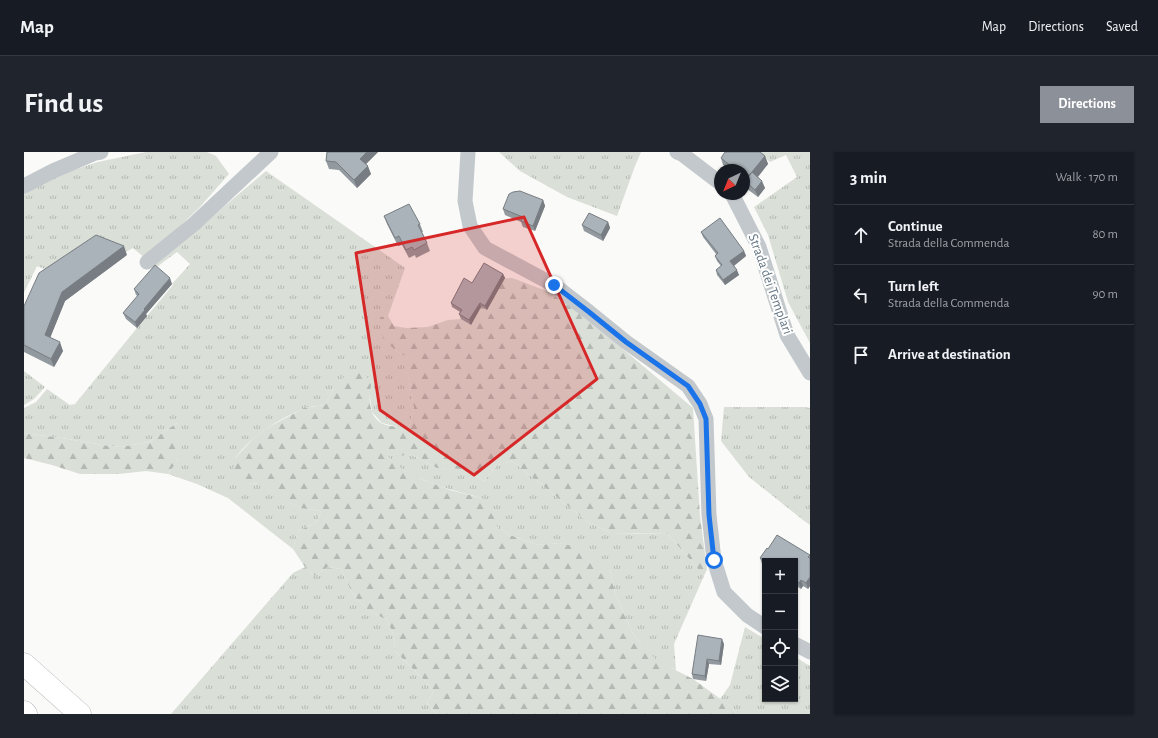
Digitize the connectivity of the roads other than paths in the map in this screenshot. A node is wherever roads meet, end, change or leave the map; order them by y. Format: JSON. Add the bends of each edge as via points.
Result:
{"nodes":[{"id":1,"x":101,"y":152,"type":"edge"},
{"id":2,"x":271,"y":152,"type":"edge"},
{"id":3,"x":468,"y":152,"type":"edge"},
{"id":4,"x":677,"y":152,"type":"edge"},
{"id":5,"x":714,"y":178,"type":"edge"},
{"id":6,"x":24,"y":186,"type":"edge"},
{"id":7,"x":735,"y":200,"type":"edge"},
{"id":8,"x":147,"y":262,"type":"dead end"},
{"id":9,"x":810,"y":373,"type":"edge"},
{"id":10,"x":762,"y":625,"type":"edge"},
{"id":11,"x":798,"y":646,"type":"edge"},
{"id":12,"x":810,"y":652,"type":"edge"},
{"id":13,"x":24,"y":664,"type":"edge"},
{"id":14,"x":80,"y":714,"type":"edge"}],
"edges":[{"from":1,"to":6,"type":"street","via":[[53,171]]},
{"from":2,"to":8,"type":"street","via":[[194,224]]},
{"from":3,"to":10,"type":"street","via":[[465,201],[470,226],[485,248],[554,285],[626,342],[688,386],[700,404],[706,419],[709,515],[714,560],[724,592],[747,616]]},
{"from":4,"to":5,"type":"street"},
{"from":7,"to":9,"type":"street","name":"Strada dei Templari","via":[[759,247],[787,335]]},
{"from":11,"to":12,"type":"street"},
{"from":13,"to":14,"type":"highway"}]}
